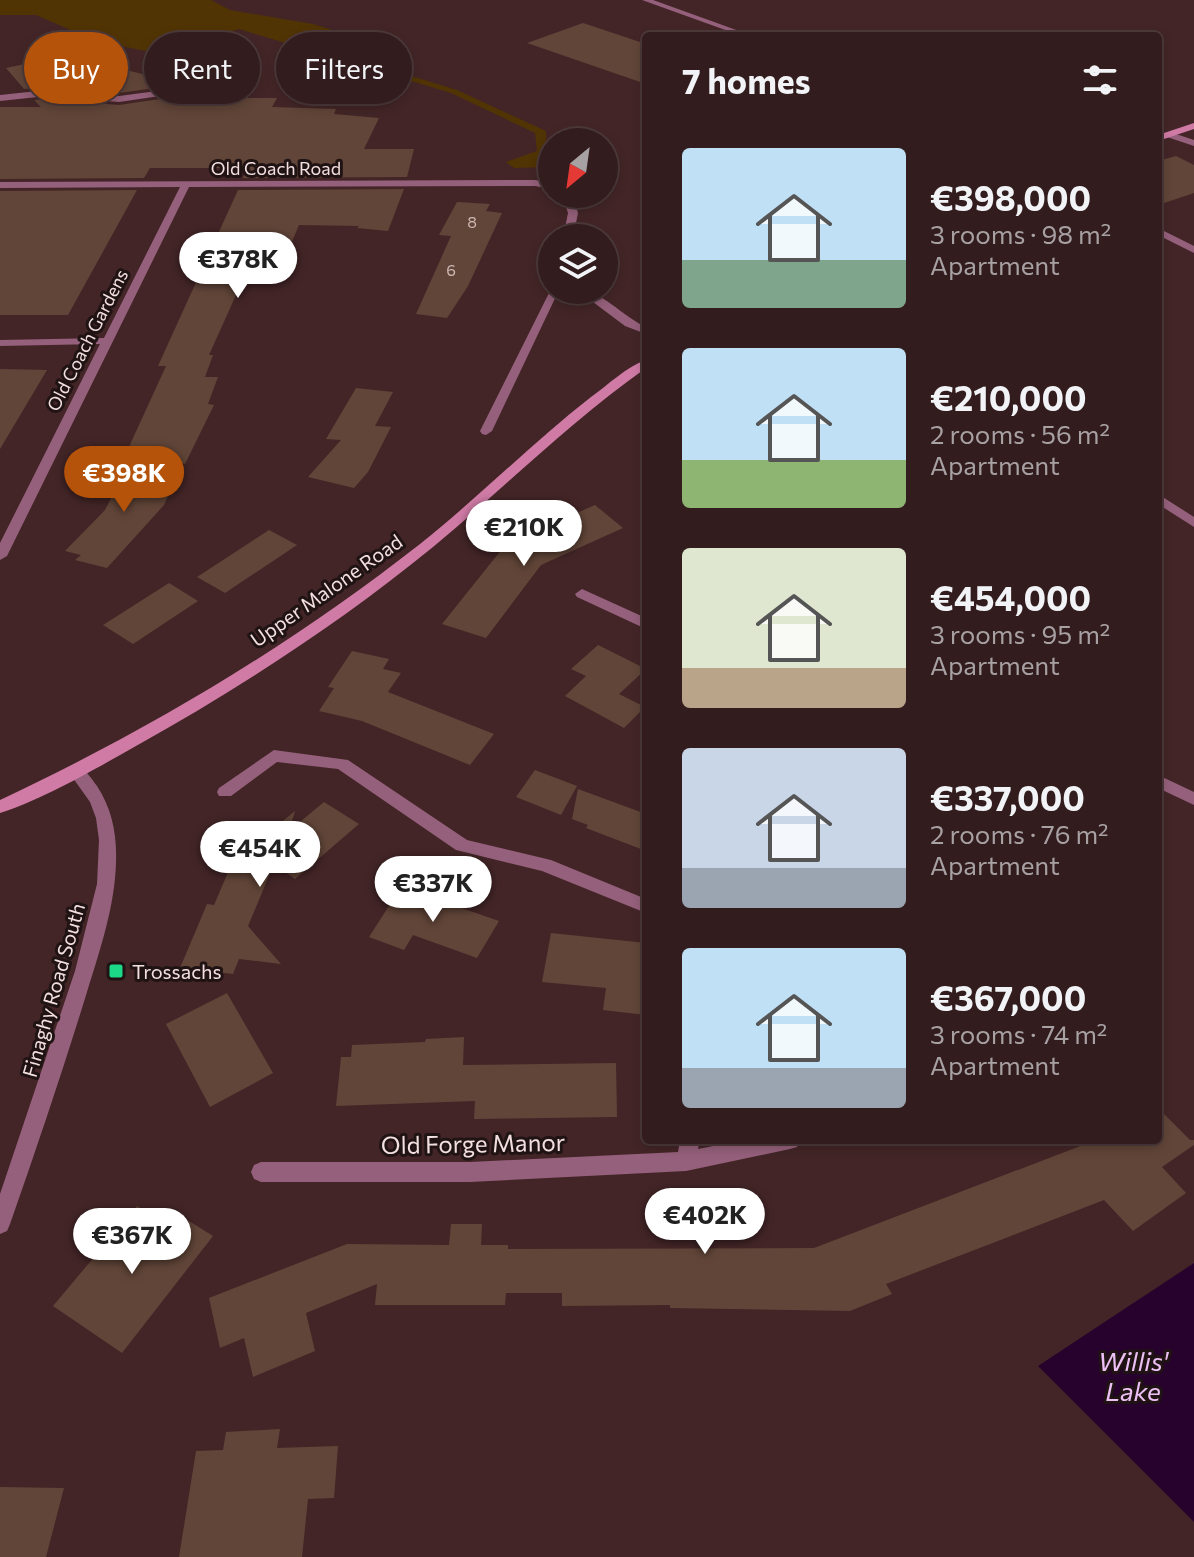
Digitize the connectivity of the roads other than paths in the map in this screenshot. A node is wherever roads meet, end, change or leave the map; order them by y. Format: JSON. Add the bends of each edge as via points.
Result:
{"nodes":[{"id":1,"x":646,"y":0,"type":"edge"},
{"id":2,"x":738,"y":32,"type":"edge"},
{"id":3,"x":144,"y":93,"type":"edge"},
{"id":4,"x":0,"y":98,"type":"edge"},
{"id":5,"x":1194,"y":126,"type":"edge"},
{"id":6,"x":1170,"y":135,"type":"junction"},
{"id":7,"x":1162,"y":137,"type":"edge"},
{"id":8,"x":1194,"y":143,"type":"edge"},
{"id":9,"x":186,"y":184,"type":"junction"},
{"id":10,"x":538,"y":184,"type":"edge"},
{"id":11,"x":0,"y":185,"type":"edge"},
{"id":12,"x":1162,"y":233,"type":"edge"},
{"id":13,"x":1194,"y":250,"type":"edge"},
{"id":14,"x":547,"y":304,"type":"edge"},
{"id":15,"x":601,"y":304,"type":"edge"},
{"id":16,"x":642,"y":329,"type":"edge"},
{"id":17,"x":107,"y":341,"type":"junction"},
{"id":18,"x":0,"y":343,"type":"edge"},
{"id":19,"x":642,"y":366,"type":"edge"},
{"id":20,"x":486,"y":431,"type":"dead end"},
{"id":21,"x":1162,"y":504,"type":"edge"},
{"id":22,"x":1194,"y":523,"type":"edge"},
{"id":23,"x":0,"y":556,"type":"edge"},
{"id":24,"x":582,"y":594,"type":"dead end"},
{"id":25,"x":642,"y":622,"type":"edge"},
{"id":26,"x":76,"y":771,"type":"junction"},
{"id":27,"x":1162,"y":783,"type":"edge"},
{"id":28,"x":225,"y":792,"type":"dead end"},
{"id":29,"x":1194,"y":799,"type":"edge"},
{"id":30,"x":0,"y":807,"type":"edge"},
{"id":31,"x":642,"y":904,"type":"edge"},
{"id":32,"x":689,"y":1144,"type":"edge"},
{"id":33,"x":770,"y":1144,"type":"edge"},
{"id":34,"x":686,"y":1161,"type":"junction"},
{"id":35,"x":261,"y":1172,"type":"dead end"},
{"id":36,"x":0,"y":1224,"type":"edge"}],
"edges":[{"from":1,"to":2,"type":"street"},
{"from":3,"to":4,"type":"street","via":[[119,99],[47,93]]},
{"from":5,"to":6,"type":"main road"},
{"from":6,"to":7,"type":"main road"},
{"from":6,"to":8,"type":"street"},
{"from":9,"to":10,"type":"street","name":"Old Coach Road"},
{"from":9,"to":11,"type":"street","name":"Old Coach Road"},
{"from":9,"to":17,"type":"street","name":"Old Coach Gardens"},
{"from":12,"to":13,"type":"street"},
{"from":14,"to":20,"type":"street"},
{"from":15,"to":16,"type":"street"},
{"from":17,"to":18,"type":"street"},
{"from":17,"to":23,"type":"street","name":"Old Coach Gardens"},
{"from":19,"to":26,"type":"main road","name":"Upper Malone Road","via":[[604,391],[426,546],[310,632],[215,694]]},
{"from":21,"to":22,"type":"street"},
{"from":24,"to":25,"type":"street"},
{"from":26,"to":30,"type":"main road","name":"Upper Malone Road"},
{"from":26,"to":36,"type":"street","name":"Finaghy Road South","via":[[104,817],[104,889],[67,1030]]},
{"from":27,"to":29,"type":"street"},
{"from":28,"to":31,"type":"street","via":[[274,756],[342,764],[462,845],[545,865]]},
{"from":32,"to":34,"type":"street"},
{"from":33,"to":34,"type":"street","name":"Old Forge Manor"},
{"from":34,"to":35,"type":"street","name":"Old Forge Manor","via":[[470,1172]]}]}
